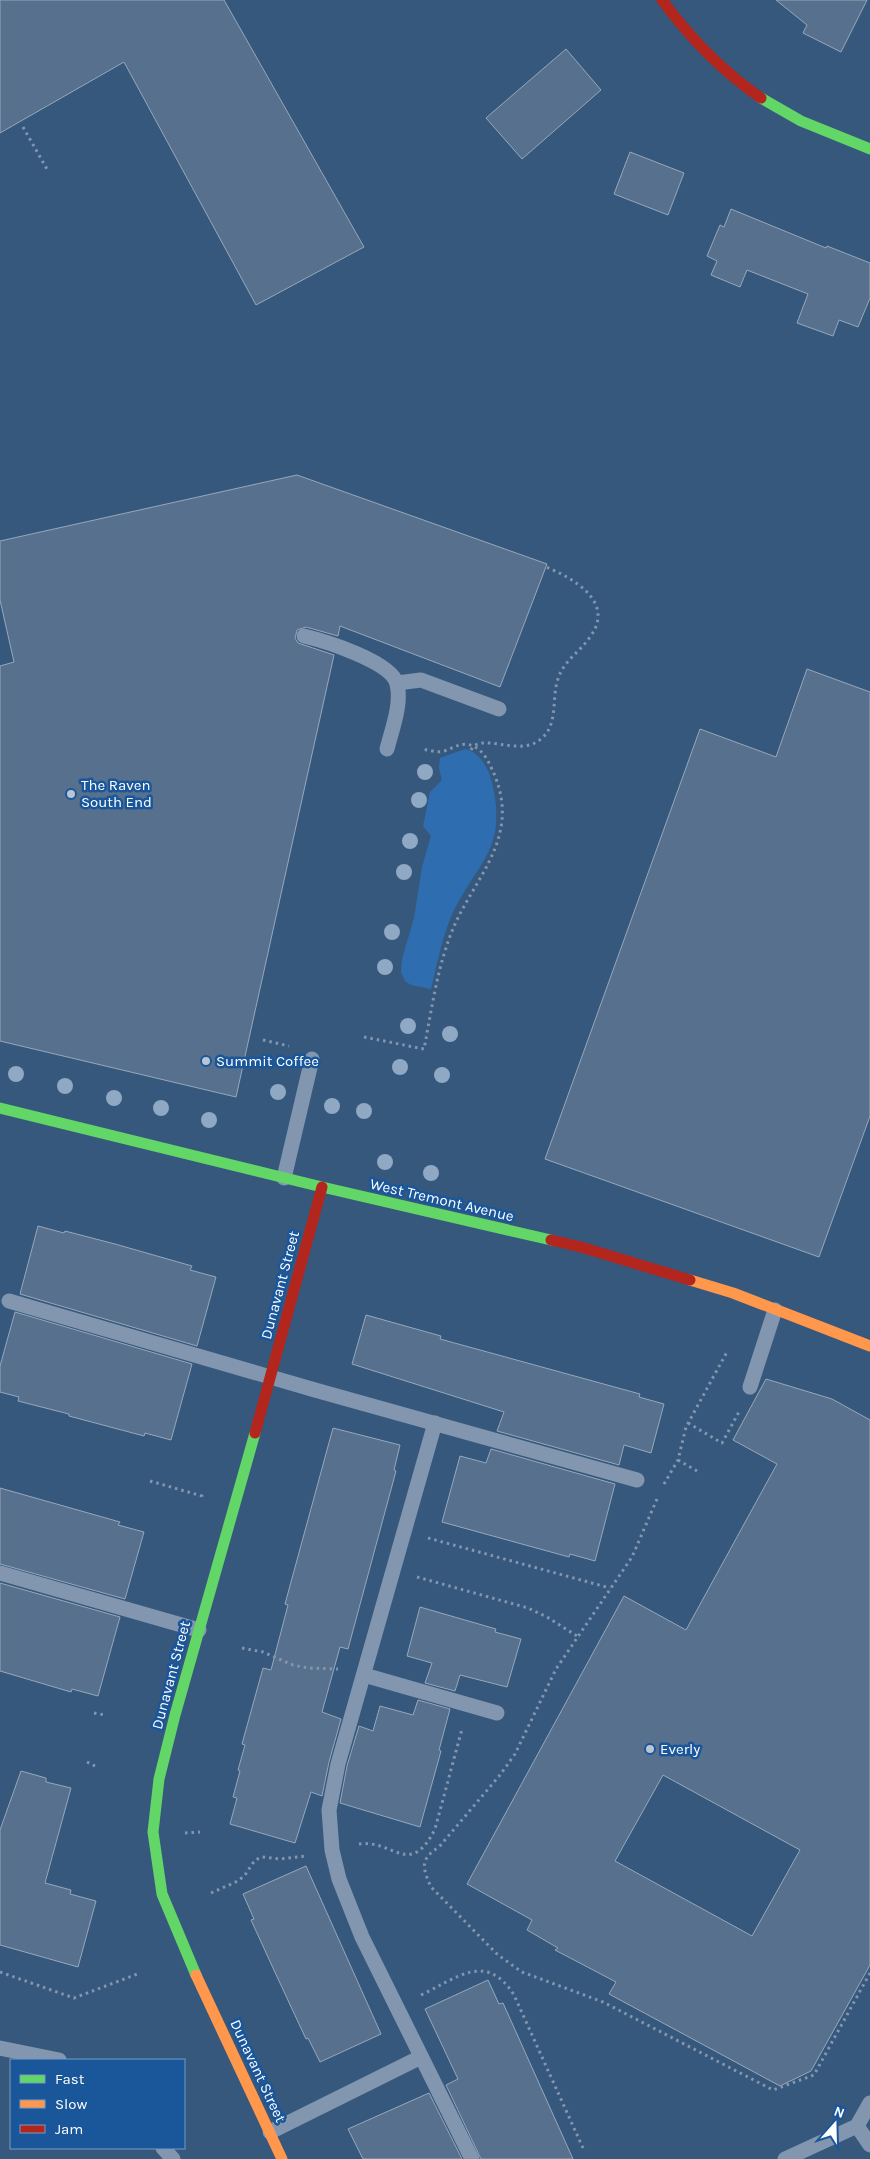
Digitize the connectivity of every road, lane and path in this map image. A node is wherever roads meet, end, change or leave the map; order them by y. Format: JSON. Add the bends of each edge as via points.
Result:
{"nodes":[{"id":1,"x":662,"y":0,"type":"edge"},
{"id":2,"x":23,"y":127,"type":"dead end"},
{"id":3,"x":870,"y":149,"type":"edge"},
{"id":4,"x":48,"y":171,"type":"dead end"},
{"id":5,"x":546,"y":567,"type":"dead end"},
{"id":6,"x":304,"y":636,"type":"dead end"},
{"id":7,"x":397,"y":682,"type":"junction"},
{"id":8,"x":499,"y":709,"type":"dead end"},
{"id":9,"x":473,"y":746,"type":"junction"},
{"id":10,"x":387,"y":749,"type":"dead end"},
{"id":11,"x":422,"y":749,"type":"dead end"},
{"id":12,"x":471,"y":750,"type":"dead end"},
{"id":13,"x":364,"y":1037,"type":"dead end"},
{"id":14,"x":312,"y":1059,"type":"dead end"},
{"id":15,"x":0,"y":1108,"type":"edge"},
{"id":16,"x":284,"y":1178,"type":"junction"},
{"id":17,"x":322,"y":1187,"type":"junction"},
{"id":18,"x":9,"y":1301,"type":"dead end"},
{"id":19,"x":776,"y":1310,"type":"junction"},
{"id":20,"x":870,"y":1346,"type":"edge"},
{"id":21,"x":728,"y":1350,"type":"dead end"},
{"id":22,"x":271,"y":1377,"type":"junction"},
{"id":23,"x":750,"y":1387,"type":"joint"},
{"id":24,"x":435,"y":1423,"type":"junction"},
{"id":25,"x":688,"y":1423,"type":"junction"},
{"id":26,"x":678,"y":1460,"type":"junction"},
{"id":27,"x":696,"y":1471,"type":"dead end"},
{"id":28,"x":150,"y":1480,"type":"dead end"},
{"id":29,"x":637,"y":1480,"type":"dead end"},
{"id":30,"x":662,"y":1487,"type":"dead end"},
{"id":31,"x":659,"y":1494,"type":"dead end"},
{"id":32,"x":200,"y":1504,"type":"dead end"},
{"id":33,"x":425,"y":1537,"type":"dead end"},
{"id":34,"x":0,"y":1573,"type":"edge"},
{"id":35,"x":414,"y":1576,"type":"dead end"},
{"id":36,"x":611,"y":1588,"type":"junction"},
{"id":37,"x":199,"y":1630,"type":"junction"},
{"id":38,"x":577,"y":1636,"type":"junction"},
{"id":39,"x":242,"y":1648,"type":"dead end"},
{"id":40,"x":345,"y":1672,"type":"dead end"},
{"id":41,"x":364,"y":1675,"type":"junction"},
{"id":42,"x":94,"y":1713,"type":"dead end"},
{"id":43,"x":497,"y":1713,"type":"dead end"},
{"id":44,"x":105,"y":1715,"type":"dead end"},
{"id":45,"x":464,"y":1724,"type":"dead end"},
{"id":46,"x":87,"y":1762,"type":"dead end"},
{"id":47,"x":97,"y":1767,"type":"dead end"},
{"id":48,"x":356,"y":1844,"type":"dead end"},
{"id":49,"x":422,"y":1849,"type":"junction"},
{"id":50,"x":314,"y":1855,"type":"dead end"},
{"id":51,"x":427,"y":1855,"type":"junction"},
{"id":52,"x":211,"y":1893,"type":"dead end"},
{"id":53,"x":0,"y":1972,"type":"edge"},
{"id":54,"x":140,"y":1973,"type":"dead end"},
{"id":55,"x":870,"y":1973,"type":"edge"},
{"id":56,"x":416,"y":1997,"type":"dead end"},
{"id":57,"x":0,"y":2048,"type":"edge"},
{"id":58,"x":421,"y":2057,"type":"junction"},
{"id":59,"x":54,"y":2059,"type":"edge"},
{"id":60,"x":870,"y":2103,"type":"edge"},
{"id":61,"x":857,"y":2126,"type":"junction"},
{"id":62,"x":270,"y":2132,"type":"junction"},
{"id":63,"x":870,"y":2145,"type":"edge"},
{"id":64,"x":583,"y":2148,"type":"dead end"},
{"id":65,"x":164,"y":2149,"type":"edge"},
{"id":66,"x":173,"y":2159,"type":"edge"},
{"id":67,"x":282,"y":2159,"type":"edge"},
{"id":68,"x":472,"y":2159,"type":"edge"},
{"id":69,"x":785,"y":2159,"type":"edge"}],
"edges":[{"from":1,"to":3,"type":"street","via":[[715,62],[762,99],[816,128]]},
{"from":2,"to":4,"type":"path"},
{"from":5,"to":9,"type":"path","via":[[566,575],[592,596],[597,610],[596,626],[565,663],[553,699],[550,729],[540,740],[526,747],[511,748],[487,742]]},
{"from":6,"to":7,"type":"lane","via":[[346,648],[390,672]]},
{"from":7,"to":8,"type":"lane","via":[[421,680]]},
{"from":7,"to":10,"type":"lane","via":[[399,699]]},
{"from":9,"to":11,"type":"path","via":[[465,744],[436,752]]},
{"from":9,"to":12,"type":"path"},
{"from":9,"to":13,"type":"path","via":[[489,762],[496,780],[502,809],[501,829],[490,862],[448,940],[435,982],[424,1049]]},
{"from":14,"to":16,"type":"lane"},
{"from":15,"to":16,"type":"street","name":"West Tremont Avenue"},
{"from":16,"to":17,"type":"street","name":"West Tremont Avenue"},
{"from":17,"to":19,"type":"street","name":"West Tremont Avenue","via":[[581,1247]]},
{"from":17,"to":22,"type":"street","name":"Dunavant Street"},
{"from":18,"to":22,"type":"lane"},
{"from":19,"to":20,"type":"street","name":"West Tremont Avenue"},
{"from":19,"to":23,"type":"lane"},
{"from":21,"to":25,"type":"path"},
{"from":22,"to":24,"type":"lane"},
{"from":22,"to":37,"type":"street","name":"Dunavant Street"},
{"from":23,"to":25,"type":"path","via":[[722,1443]]},
{"from":24,"to":29,"type":"lane"},
{"from":24,"to":41,"type":"lane"},
{"from":25,"to":26,"type":"path"},
{"from":26,"to":27,"type":"path"},
{"from":26,"to":30,"type":"path"},
{"from":28,"to":32,"type":"path","via":[[202,1496]]},
{"from":31,"to":36,"type":"path","via":[[632,1556]]},
{"from":33,"to":36,"type":"path"},
{"from":34,"to":37,"type":"lane"},
{"from":35,"to":38,"type":"path","via":[[528,1608]]},
{"from":36,"to":38,"type":"path"},
{"from":37,"to":62,"type":"street","name":"Dunavant Street","via":[[159,1778],[153,1832],[162,1894],[184,1950]]},
{"from":38,"to":51,"type":"path","via":[[556,1669],[516,1754],[439,1847]]},
{"from":39,"to":40,"type":"path","via":[[263,1652],[300,1667],[334,1668]]},
{"from":41,"to":43,"type":"lane"},
{"from":41,"to":58,"type":"lane","via":[[338,1764],[329,1810],[332,1850],[339,1879],[362,1937]]},
{"from":42,"to":44,"type":"path"},
{"from":45,"to":49,"type":"path","via":[[435,1829]]},
{"from":46,"to":47,"type":"path"},
{"from":48,"to":49,"type":"path","via":[[376,1845],[403,1855]]},
{"from":49,"to":51,"type":"path"},
{"from":50,"to":52,"type":"path","via":[[280,1859],[262,1857],[254,1860],[238,1881]]},
{"from":51,"to":55,"type":"path","via":[[424,1861],[431,1887],[498,1955],[522,1972],[603,2002],[773,2090],[814,2075]]},
{"from":53,"to":54,"type":"path","via":[[74,1998]]},
{"from":56,"to":64,"type":"path","via":[[474,1970],[496,1974],[507,1983]]},
{"from":57,"to":59,"type":"lane"},
{"from":58,"to":62,"type":"lane"},
{"from":58,"to":68,"type":"lane"},
{"from":60,"to":61,"type":"lane"},
{"from":61,"to":63,"type":"lane"},
{"from":61,"to":69,"type":"lane"},
{"from":62,"to":67,"type":"street","name":"Dunavant Street"},
{"from":65,"to":66,"type":"lane"}]}
